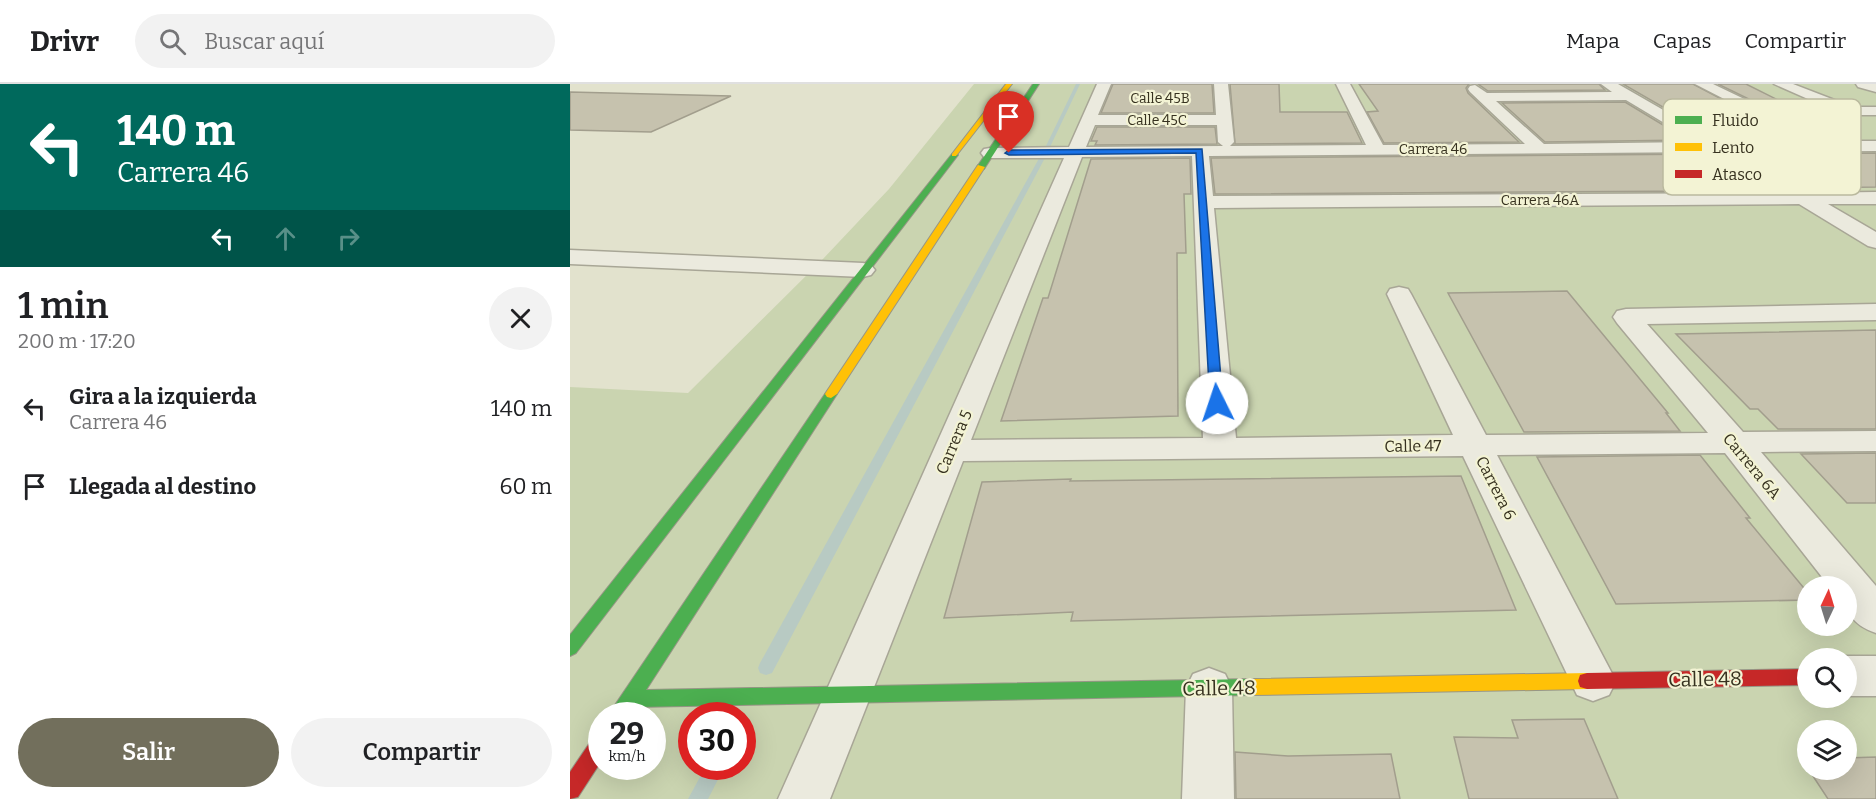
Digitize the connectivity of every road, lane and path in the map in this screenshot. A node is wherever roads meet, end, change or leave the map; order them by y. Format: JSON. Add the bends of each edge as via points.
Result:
{"nodes":[{"id":1,"x":1009,"y":84,"type":"edge"},
{"id":2,"x":1036,"y":84,"type":"edge"},
{"id":3,"x":1343,"y":84,"type":"edge"},
{"id":4,"x":1470,"y":84,"type":"edge"},
{"id":5,"x":1608,"y":84,"type":"edge"},
{"id":6,"x":1702,"y":84,"type":"edge"},
{"id":7,"x":1781,"y":84,"type":"edge"},
{"id":8,"x":1863,"y":84,"type":"edge"},
{"id":9,"x":1876,"y":88,"type":"edge"},
{"id":10,"x":1218,"y":93,"type":"edge"},
{"id":11,"x":1628,"y":96,"type":"junction"},
{"id":12,"x":1484,"y":97,"type":"junction"},
{"id":13,"x":1732,"y":99,"type":"edge"},
{"id":14,"x":1819,"y":99,"type":"edge"},
{"id":15,"x":1100,"y":100,"type":"edge"},
{"id":16,"x":1663,"y":116,"type":"edge"},
{"id":17,"x":1224,"y":120,"type":"junction"},
{"id":18,"x":1663,"y":148,"type":"edge"},
{"id":19,"x":1467,"y":149,"type":"junction"},
{"id":20,"x":1540,"y":149,"type":"junction"},
{"id":21,"x":1377,"y":150,"type":"junction"},
{"id":22,"x":1200,"y":151,"type":"junction"},
{"id":23,"x":1227,"y":151,"type":"junction"},
{"id":24,"x":1076,"y":152,"type":"junction"},
{"id":25,"x":990,"y":153,"type":"junction"},
{"id":26,"x":1479,"y":166,"type":"dead end"},
{"id":27,"x":1492,"y":183,"type":"dead end"},
{"id":28,"x":1798,"y":195,"type":"edge"},
{"id":29,"x":1803,"y":198,"type":"junction"},
{"id":30,"x":1876,"y":198,"type":"edge"},
{"id":31,"x":1504,"y":201,"type":"junction"},
{"id":32,"x":1203,"y":202,"type":"junction"},
{"id":33,"x":1876,"y":241,"type":"edge"},
{"id":34,"x":570,"y":257,"type":"edge"},
{"id":35,"x":862,"y":270,"type":"junction"},
{"id":36,"x":1399,"y":294,"type":"dead end"},
{"id":37,"x":1876,"y":312,"type":"edge"},
{"id":38,"x":1876,"y":441,"type":"edge"},
{"id":39,"x":1734,"y":442,"type":"junction"},
{"id":40,"x":1475,"y":445,"type":"junction"},
{"id":41,"x":1220,"y":448,"type":"junction"},
{"id":42,"x":950,"y":451,"type":"junction"},
{"id":43,"x":1876,"y":616,"type":"edge"},
{"id":44,"x":570,"y":648,"type":"edge"},
{"id":45,"x":1857,"y":676,"type":"edge"},
{"id":46,"x":1876,"y":676,"type":"edge"},
{"id":47,"x":1797,"y":677,"type":"edge"},
{"id":48,"x":1593,"y":681,"type":"junction"},
{"id":49,"x":1209,"y":688,"type":"junction"},
{"id":50,"x":847,"y":696,"type":"junction"},
{"id":51,"x":630,"y":699,"type":"junction"},
{"id":52,"x":628,"y":702,"type":"edge"},
{"id":53,"x":588,"y":763,"type":"edge"},
{"id":54,"x":570,"y":790,"type":"edge"},
{"id":55,"x":804,"y":799,"type":"edge"},
{"id":56,"x":1208,"y":799,"type":"edge"}],
"edges":[{"from":1,"to":35,"type":"main road"},
{"from":2,"to":25,"type":"main road"},
{"from":3,"to":21,"type":"street"},
{"from":4,"to":12,"type":"street"},
{"from":5,"to":11,"type":"street"},
{"from":6,"to":13,"type":"street"},
{"from":7,"to":14,"type":"street"},
{"from":8,"to":9,"type":"street"},
{"from":10,"to":17,"type":"street"},
{"from":11,"to":12,"type":"street"},
{"from":11,"to":16,"type":"street"},
{"from":12,"to":20,"type":"street"},
{"from":15,"to":17,"type":"street","name":"Calle 45C"},
{"from":15,"to":24,"type":"street","name":"Carrera 5"},
{"from":17,"to":23,"type":"street"},
{"from":18,"to":20,"type":"street","name":"Carrera 46"},
{"from":19,"to":20,"type":"street","name":"Carrera 46"},
{"from":19,"to":21,"type":"street","name":"Carrera 46"},
{"from":19,"to":26,"type":"street"},
{"from":21,"to":23,"type":"street","name":"Carrera 46"},
{"from":22,"to":23,"type":"street","name":"Carrera 46"},
{"from":22,"to":24,"type":"street","name":"Carrera 46"},
{"from":22,"to":32,"type":"street"},
{"from":24,"to":25,"type":"street","name":"Carrera 46"},
{"from":24,"to":42,"type":"street","name":"Carrera 5"},
{"from":25,"to":51,"type":"main road"},
{"from":27,"to":31,"type":"street"},
{"from":28,"to":29,"type":"street"},
{"from":29,"to":30,"type":"street","name":"Carrera 46A"},
{"from":29,"to":31,"type":"street","name":"Carrera 46A"},
{"from":29,"to":33,"type":"street"},
{"from":31,"to":32,"type":"street","name":"Carrera 46A"},
{"from":32,"to":41,"type":"street"},
{"from":34,"to":35,"type":"street"},
{"from":35,"to":44,"type":"main road"},
{"from":36,"to":40,"type":"street","name":"Carrera 6"},
{"from":37,"to":39,"type":"street","name":"Carrera 6A","via":[[1626,317]]},
{"from":38,"to":39,"type":"street","name":"Calle 47"},
{"from":39,"to":40,"type":"street","name":"Calle 47"},
{"from":39,"to":43,"type":"street","name":"Carrera 6A"},
{"from":40,"to":41,"type":"street","name":"Calle 47"},
{"from":40,"to":48,"type":"street","name":"Carrera 6"},
{"from":41,"to":42,"type":"street","name":"Calle 47"},
{"from":42,"to":50,"type":"street","name":"Carrera 5"},
{"from":45,"to":46,"type":"street"},
{"from":47,"to":48,"type":"main road","name":"Calle 48"},
{"from":48,"to":49,"type":"main road","name":"Calle 48"},
{"from":49,"to":50,"type":"main road","name":"Calle 48"},
{"from":49,"to":56,"type":"street"},
{"from":50,"to":51,"type":"main road","name":"Calle 48"},
{"from":50,"to":55,"type":"street","name":"Carrera 5"},
{"from":51,"to":52,"type":"main road"},
{"from":53,"to":54,"type":"main road"}]}
